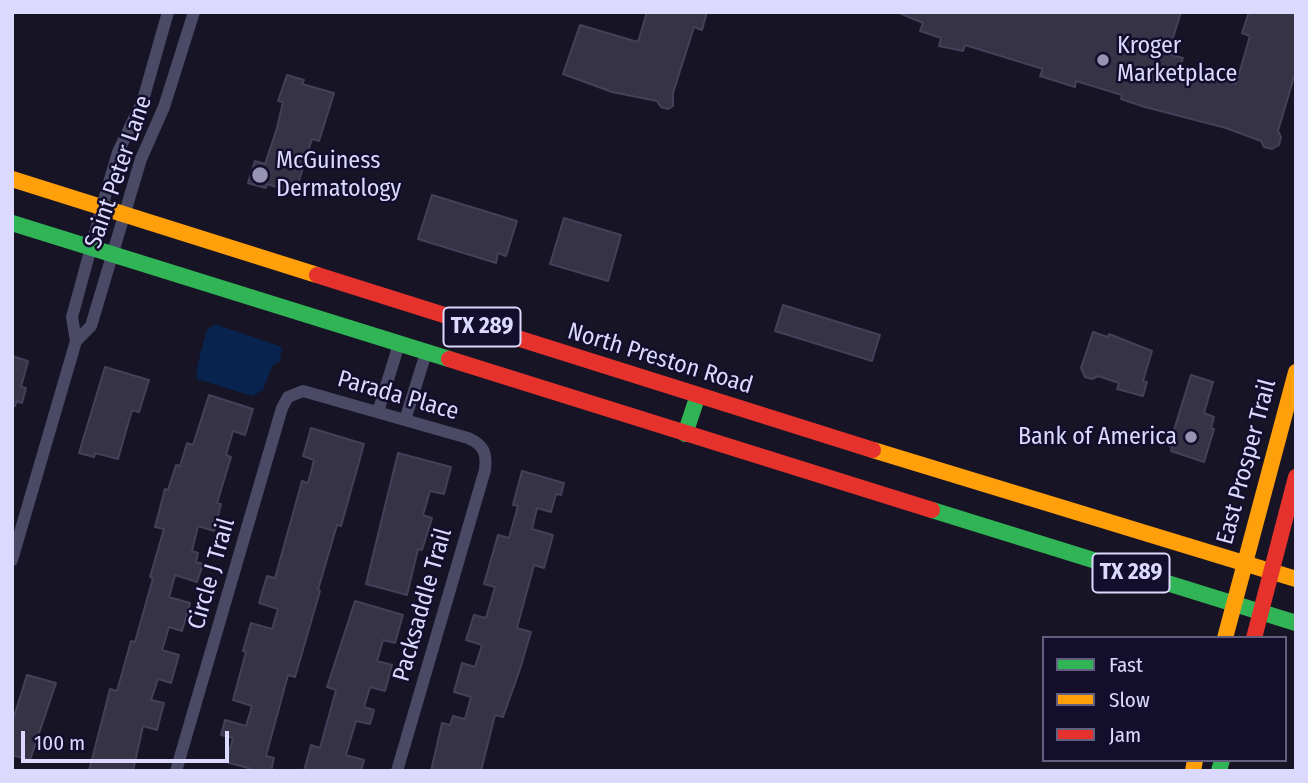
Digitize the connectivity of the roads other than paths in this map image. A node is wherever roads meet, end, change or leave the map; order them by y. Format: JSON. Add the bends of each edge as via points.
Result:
{"nodes":[{"id":1,"x":171,"y":12,"type":"edge"},
{"id":2,"x":193,"y":16,"type":"edge"},
{"id":3,"x":12,"y":179,"type":"edge"},
{"id":4,"x":102,"y":207,"type":"junction"},
{"id":5,"x":124,"y":214,"type":"junction"},
{"id":6,"x":12,"y":223,"type":"edge"},
{"id":7,"x":91,"y":247,"type":"junction"},
{"id":8,"x":112,"y":254,"type":"junction"},
{"id":9,"x":76,"y":341,"type":"junction"},
{"id":10,"x":399,"y":344,"type":"junction"},
{"id":11,"x":426,"y":353,"type":"junction"},
{"id":12,"x":1296,"y":372,"type":"edge"},
{"id":13,"x":295,"y":393,"type":"joint"},
{"id":14,"x":698,"y":394,"type":"junction"},
{"id":15,"x":378,"y":412,"type":"junction"},
{"id":16,"x":405,"y":420,"type":"junction"},
{"id":17,"x":685,"y":434,"type":"junction"},
{"id":18,"x":485,"y":451,"type":"joint"},
{"id":19,"x":1296,"y":477,"type":"edge"},
{"id":20,"x":12,"y":560,"type":"edge"},
{"id":21,"x":1243,"y":564,"type":"junction"},
{"id":22,"x":1270,"y":572,"type":"junction"},
{"id":23,"x":1296,"y":579,"type":"edge"},
{"id":24,"x":1233,"y":605,"type":"junction"},
{"id":25,"x":1260,"y":612,"type":"junction"},
{"id":26,"x":1296,"y":623,"type":"edge"},
{"id":27,"x":1225,"y":636,"type":"edge"},
{"id":28,"x":1254,"y":636,"type":"edge"},
{"id":29,"x":176,"y":771,"type":"edge"},
{"id":30,"x":397,"y":771,"type":"edge"}],
"edges":[{"from":1,"to":2,"type":"street"},
{"from":1,"to":4,"type":"street","name":"Saint Peter Lane","via":[[144,100],[118,152]]},
{"from":2,"to":5,"type":"street","name":"Saint Peter Lane"},
{"from":3,"to":4,"type":"main road","name":"North Preston Road","number":"TX 289"},
{"from":4,"to":5,"type":"main road","name":"North Preston Road","number":"TX 289"},
{"from":4,"to":7,"type":"street","name":"Saint Peter Lane"},
{"from":5,"to":8,"type":"street","name":"Saint Peter Lane"},
{"from":5,"to":14,"type":"main road","name":"North Preston Road","number":"TX 289"},
{"from":6,"to":7,"type":"main road","number":"TX 289"},
{"from":7,"to":8,"type":"main road","number":"TX 289"},
{"from":7,"to":9,"type":"street","name":"Saint Peter Lane","via":[[72,317]]},
{"from":8,"to":9,"type":"street","name":"Saint Peter Lane","via":[[91,326]]},
{"from":8,"to":10,"type":"main road","number":"TX 289"},
{"from":9,"to":20,"type":"street","name":"Saint Peter Lane"},
{"from":10,"to":11,"type":"main road","number":"TX 289"},
{"from":10,"to":15,"type":"street"},
{"from":11,"to":16,"type":"street"},
{"from":11,"to":17,"type":"main road","number":"TX 289"},
{"from":12,"to":21,"type":"main road","name":"East Prosper Trail"},
{"from":13,"to":15,"type":"street","name":"Parada Place","via":[[311,393]]},
{"from":13,"to":29,"type":"street","name":"Circle J Trail","via":[[282,408]]},
{"from":14,"to":17,"type":"main road"},
{"from":14,"to":21,"type":"main road","name":"North Preston Road","number":"TX 289"},
{"from":15,"to":16,"type":"street","name":"Parada Place"},
{"from":16,"to":18,"type":"street","name":"Parada Place","via":[[468,438]]},
{"from":17,"to":24,"type":"main road","number":"TX 289"},
{"from":18,"to":30,"type":"street","name":"Packsaddle Trail","via":[[485,470]]},
{"from":19,"to":22,"type":"main road","name":"East Prosper Trail"},
{"from":21,"to":22,"type":"main road","name":"North Preston Road","number":"TX 289"},
{"from":21,"to":24,"type":"main road","name":"East Prosper Trail"},
{"from":22,"to":23,"type":"main road","name":"North Preston Road","number":"TX 289"},
{"from":22,"to":25,"type":"main road","name":"East Prosper Trail"},
{"from":24,"to":25,"type":"main road","number":"TX 289"},
{"from":24,"to":27,"type":"main road","name":"East Prosper Trail"},
{"from":25,"to":26,"type":"main road","number":"TX 289"},
{"from":25,"to":28,"type":"main road","name":"East Prosper Trail"}]}
